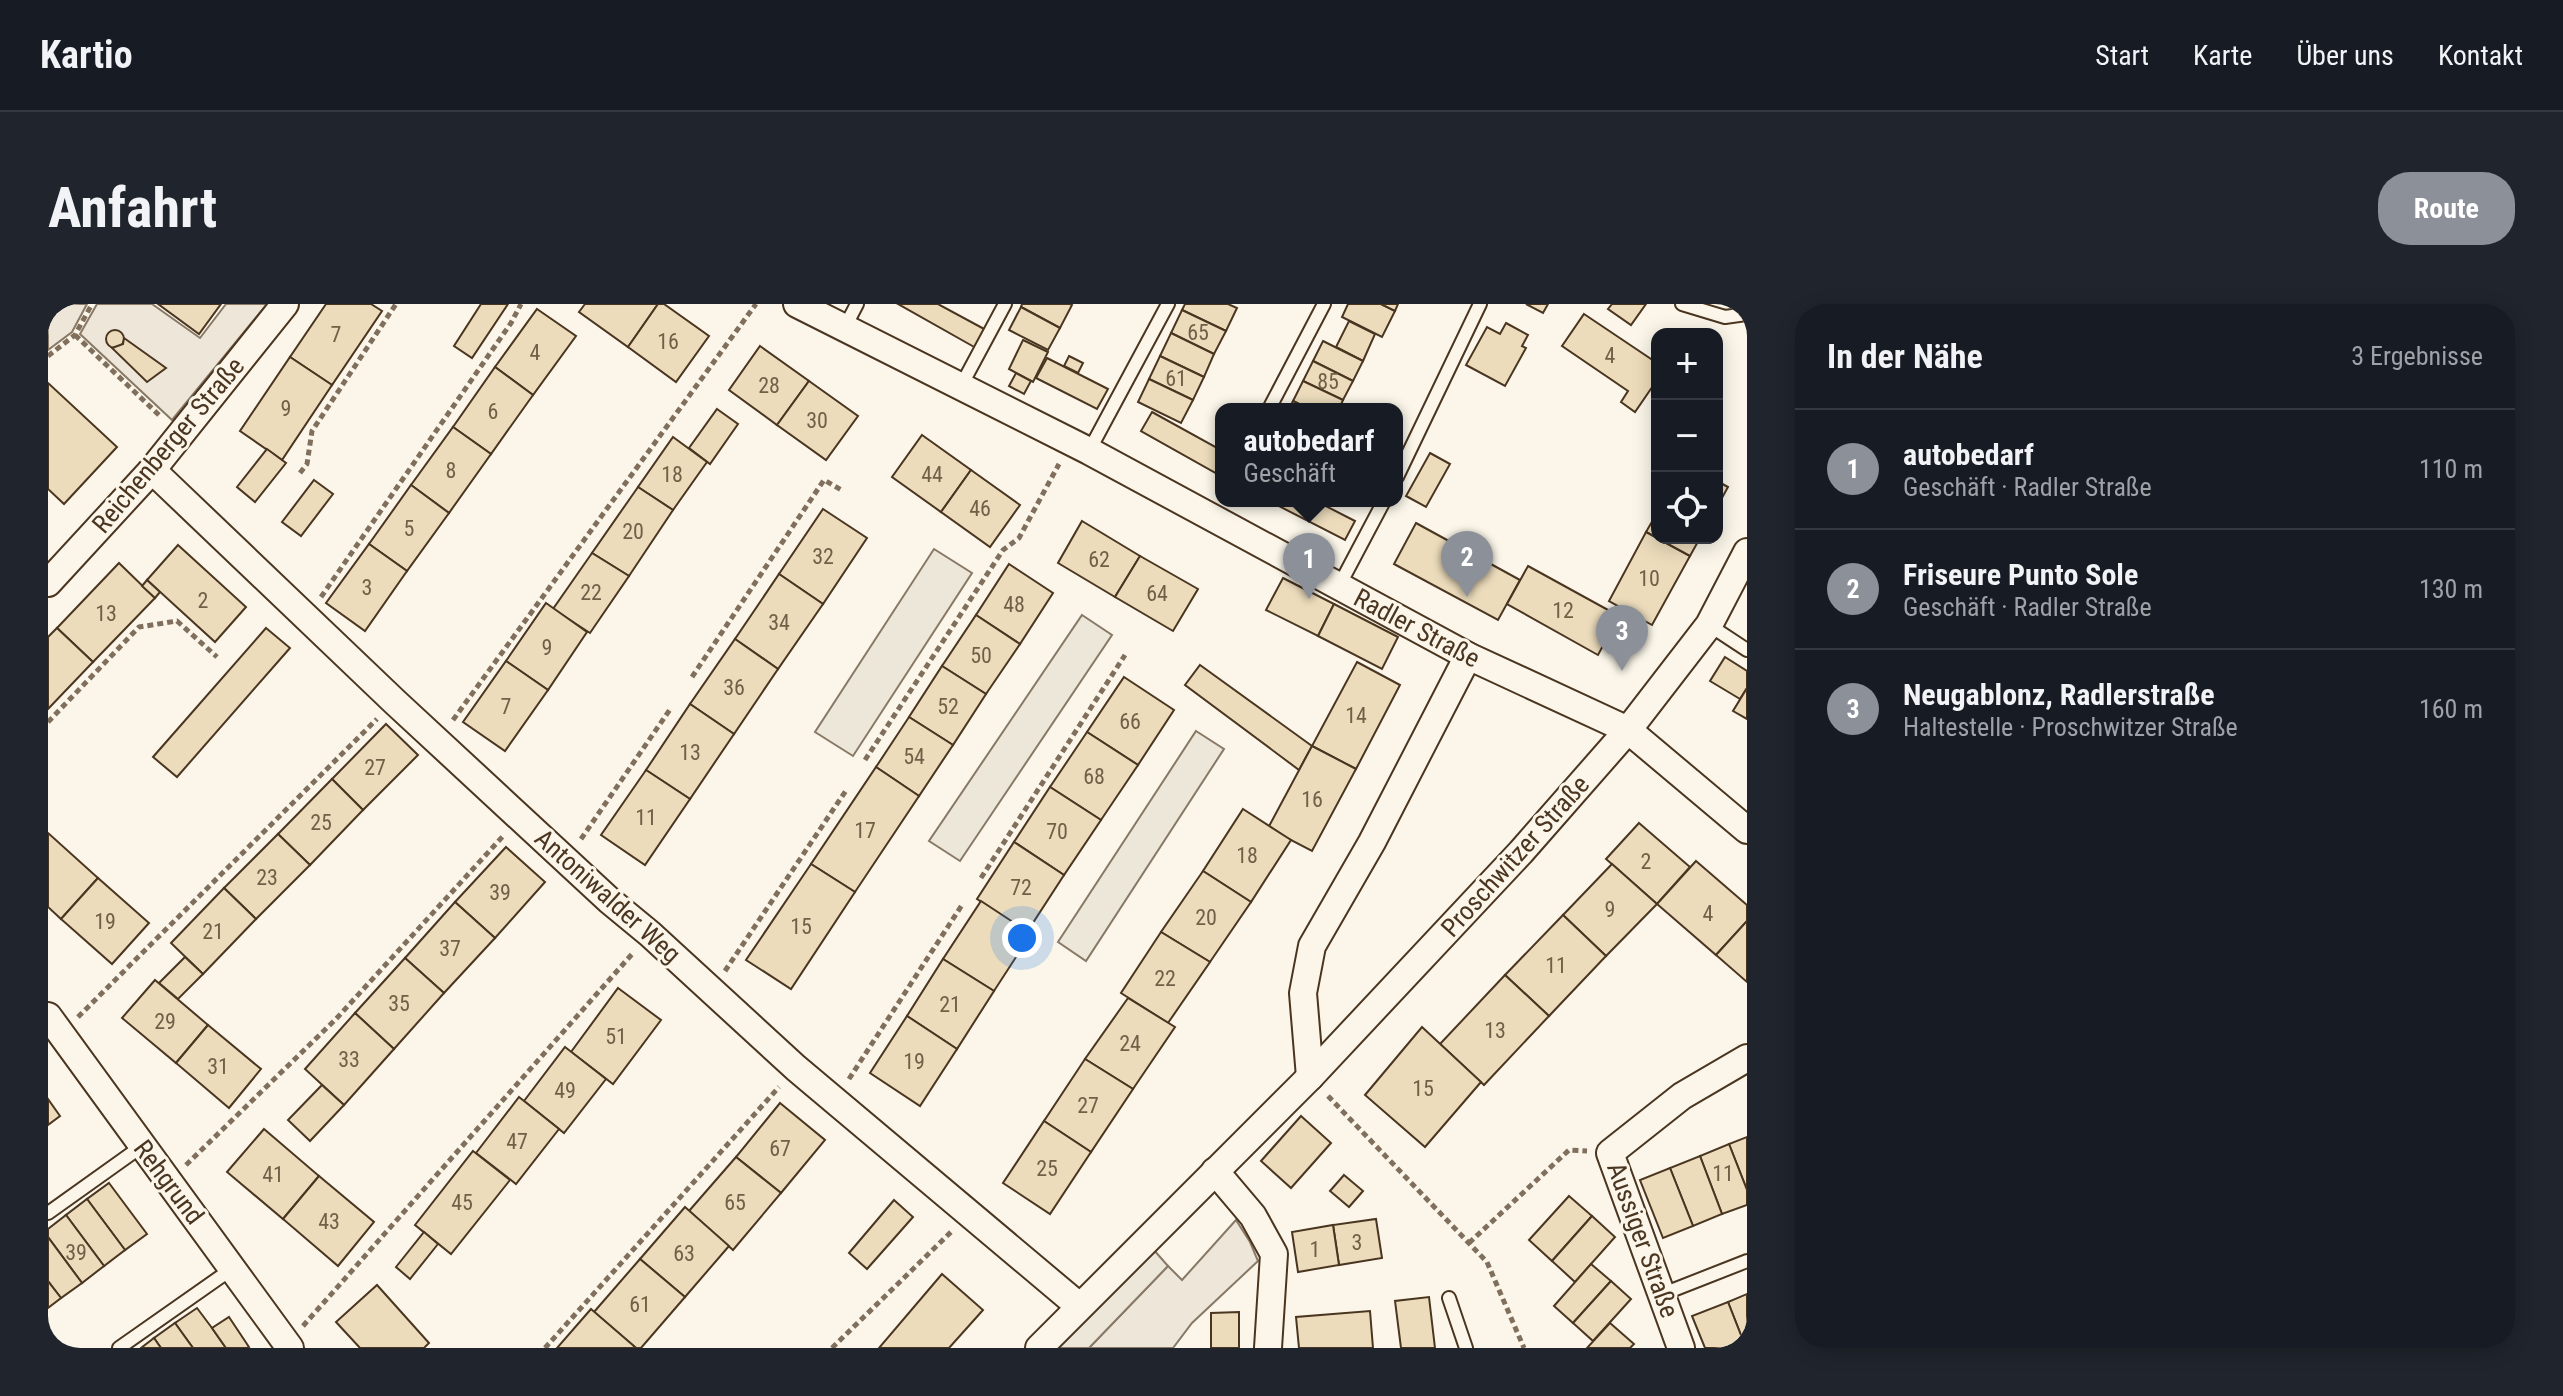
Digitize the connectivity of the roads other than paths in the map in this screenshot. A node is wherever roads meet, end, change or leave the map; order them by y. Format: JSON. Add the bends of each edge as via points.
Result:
{"nodes":[{"id":1,"x":285,"y":304,"type":"edge"},
{"id":2,"x":797,"y":304,"type":"edge"},
{"id":3,"x":1005,"y":304,"type":"edge"},
{"id":4,"x":1168,"y":304,"type":"edge"},
{"id":5,"x":1324,"y":304,"type":"edge"},
{"id":6,"x":1480,"y":304,"type":"edge"},
{"id":7,"x":1682,"y":304,"type":"edge"},
{"id":8,"x":1747,"y":314,"type":"edge"},
{"id":9,"x":851,"y":315,"type":"edge"},
{"id":10,"x":961,"y":386,"type":"junction"},
{"id":11,"x":1272,"y":403,"type":"edge"},
{"id":12,"x":1080,"y":446,"type":"junction"},
{"id":13,"x":1403,"y":464,"type":"edge"},
{"id":14,"x":152,"y":470,"type":"junction"},
{"id":15,"x":1381,"y":507,"type":"edge"},
{"id":16,"x":1747,"y":552,"type":"edge"},
{"id":17,"x":48,"y":583,"type":"edge"},
{"id":18,"x":1339,"y":587,"type":"junction"},
{"id":19,"x":1709,"y":625,"type":"junction"},
{"id":20,"x":1747,"y":650,"type":"edge"},
{"id":21,"x":1468,"y":656,"type":"junction"},
{"id":22,"x":1628,"y":730,"type":"junction"},
{"id":23,"x":1747,"y":830,"type":"edge"},
{"id":24,"x":53,"y":1031,"type":"edge"},
{"id":25,"x":1747,"y":1058,"type":"edge"},
{"id":26,"x":1310,"y":1077,"type":"junction"},
{"id":27,"x":142,"y":1146,"type":"junction"},
{"id":28,"x":1215,"y":1171,"type":"junction"},
{"id":29,"x":48,"y":1213,"type":"edge"},
{"id":30,"x":1747,"y":1261,"type":"edge"},
{"id":31,"x":233,"y":1268,"type":"junction"},
{"id":32,"x":1663,"y":1294,"type":"junction"},
{"id":33,"x":1449,"y":1298,"type":"dead end"},
{"id":34,"x":1079,"y":1306,"type":"junction"},
{"id":35,"x":289,"y":1346,"type":"edge"},
{"id":36,"x":119,"y":1348,"type":"edge"},
{"id":37,"x":1039,"y":1348,"type":"edge"},
{"id":38,"x":1268,"y":1348,"type":"edge"},
{"id":39,"x":1466,"y":1348,"type":"edge"},
{"id":40,"x":1681,"y":1348,"type":"edge"}],
"edges":[{"from":1,"to":14,"type":"street","name":"Reichenberger Straße"},
{"from":2,"to":9,"type":"street","name":"Radler Straße"},
{"from":3,"to":10,"type":"lane"},
{"from":4,"to":12,"type":"lane"},
{"from":5,"to":11,"type":"lane"},
{"from":6,"to":13,"type":"lane"},
{"from":7,"to":8,"type":"lane","via":[[1725,317]]},
{"from":9,"to":10,"type":"street","name":"Radler Straße"},
{"from":10,"to":12,"type":"street","name":"Radler Straße"},
{"from":12,"to":18,"type":"street","name":"Radler Straße","via":[[1213,513]]},
{"from":14,"to":17,"type":"street","name":"Reichenberger Straße"},
{"from":14,"to":34,"type":"street","name":"Antoniwalder Weg","via":[[610,901],[796,1068]]},
{"from":15,"to":18,"type":"lane"},
{"from":16,"to":19,"type":"street","name":"Proschwitzer Straße"},
{"from":18,"to":21,"type":"street","name":"Radler Straße"},
{"from":19,"to":20,"type":"lane"},
{"from":19,"to":22,"type":"street","name":"Proschwitzer Straße"},
{"from":21,"to":22,"type":"street","name":"Radler Straße"},
{"from":21,"to":26,"type":"street","via":[[1312,946],[1303,993]]},
{"from":22,"to":23,"type":"street","name":"Radler Straße"},
{"from":22,"to":26,"type":"street","name":"Proschwitzer Straße"},
{"from":24,"to":27,"type":"street","name":"Rehgrund"},
{"from":25,"to":32,"type":"street","name":"Aussiger Straße","via":[[1682,1096],[1610,1153]]},
{"from":26,"to":28,"type":"street","name":"Proschwitzer Straße"},
{"from":27,"to":29,"type":"lane"},
{"from":27,"to":31,"type":"street","name":"Rehgrund"},
{"from":28,"to":34,"type":"street","name":"Proschwitzer Straße"},
{"from":28,"to":38,"type":"street","via":[[1253,1216],[1274,1254]]},
{"from":30,"to":32,"type":"lane"},
{"from":31,"to":35,"type":"street","name":"Rehgrund"},
{"from":31,"to":36,"type":"lane"},
{"from":32,"to":40,"type":"street","name":"Aussiger Straße"},
{"from":33,"to":39,"type":"lane"},
{"from":34,"to":37,"type":"street","name":"Proschwitzer Straße"}]}
